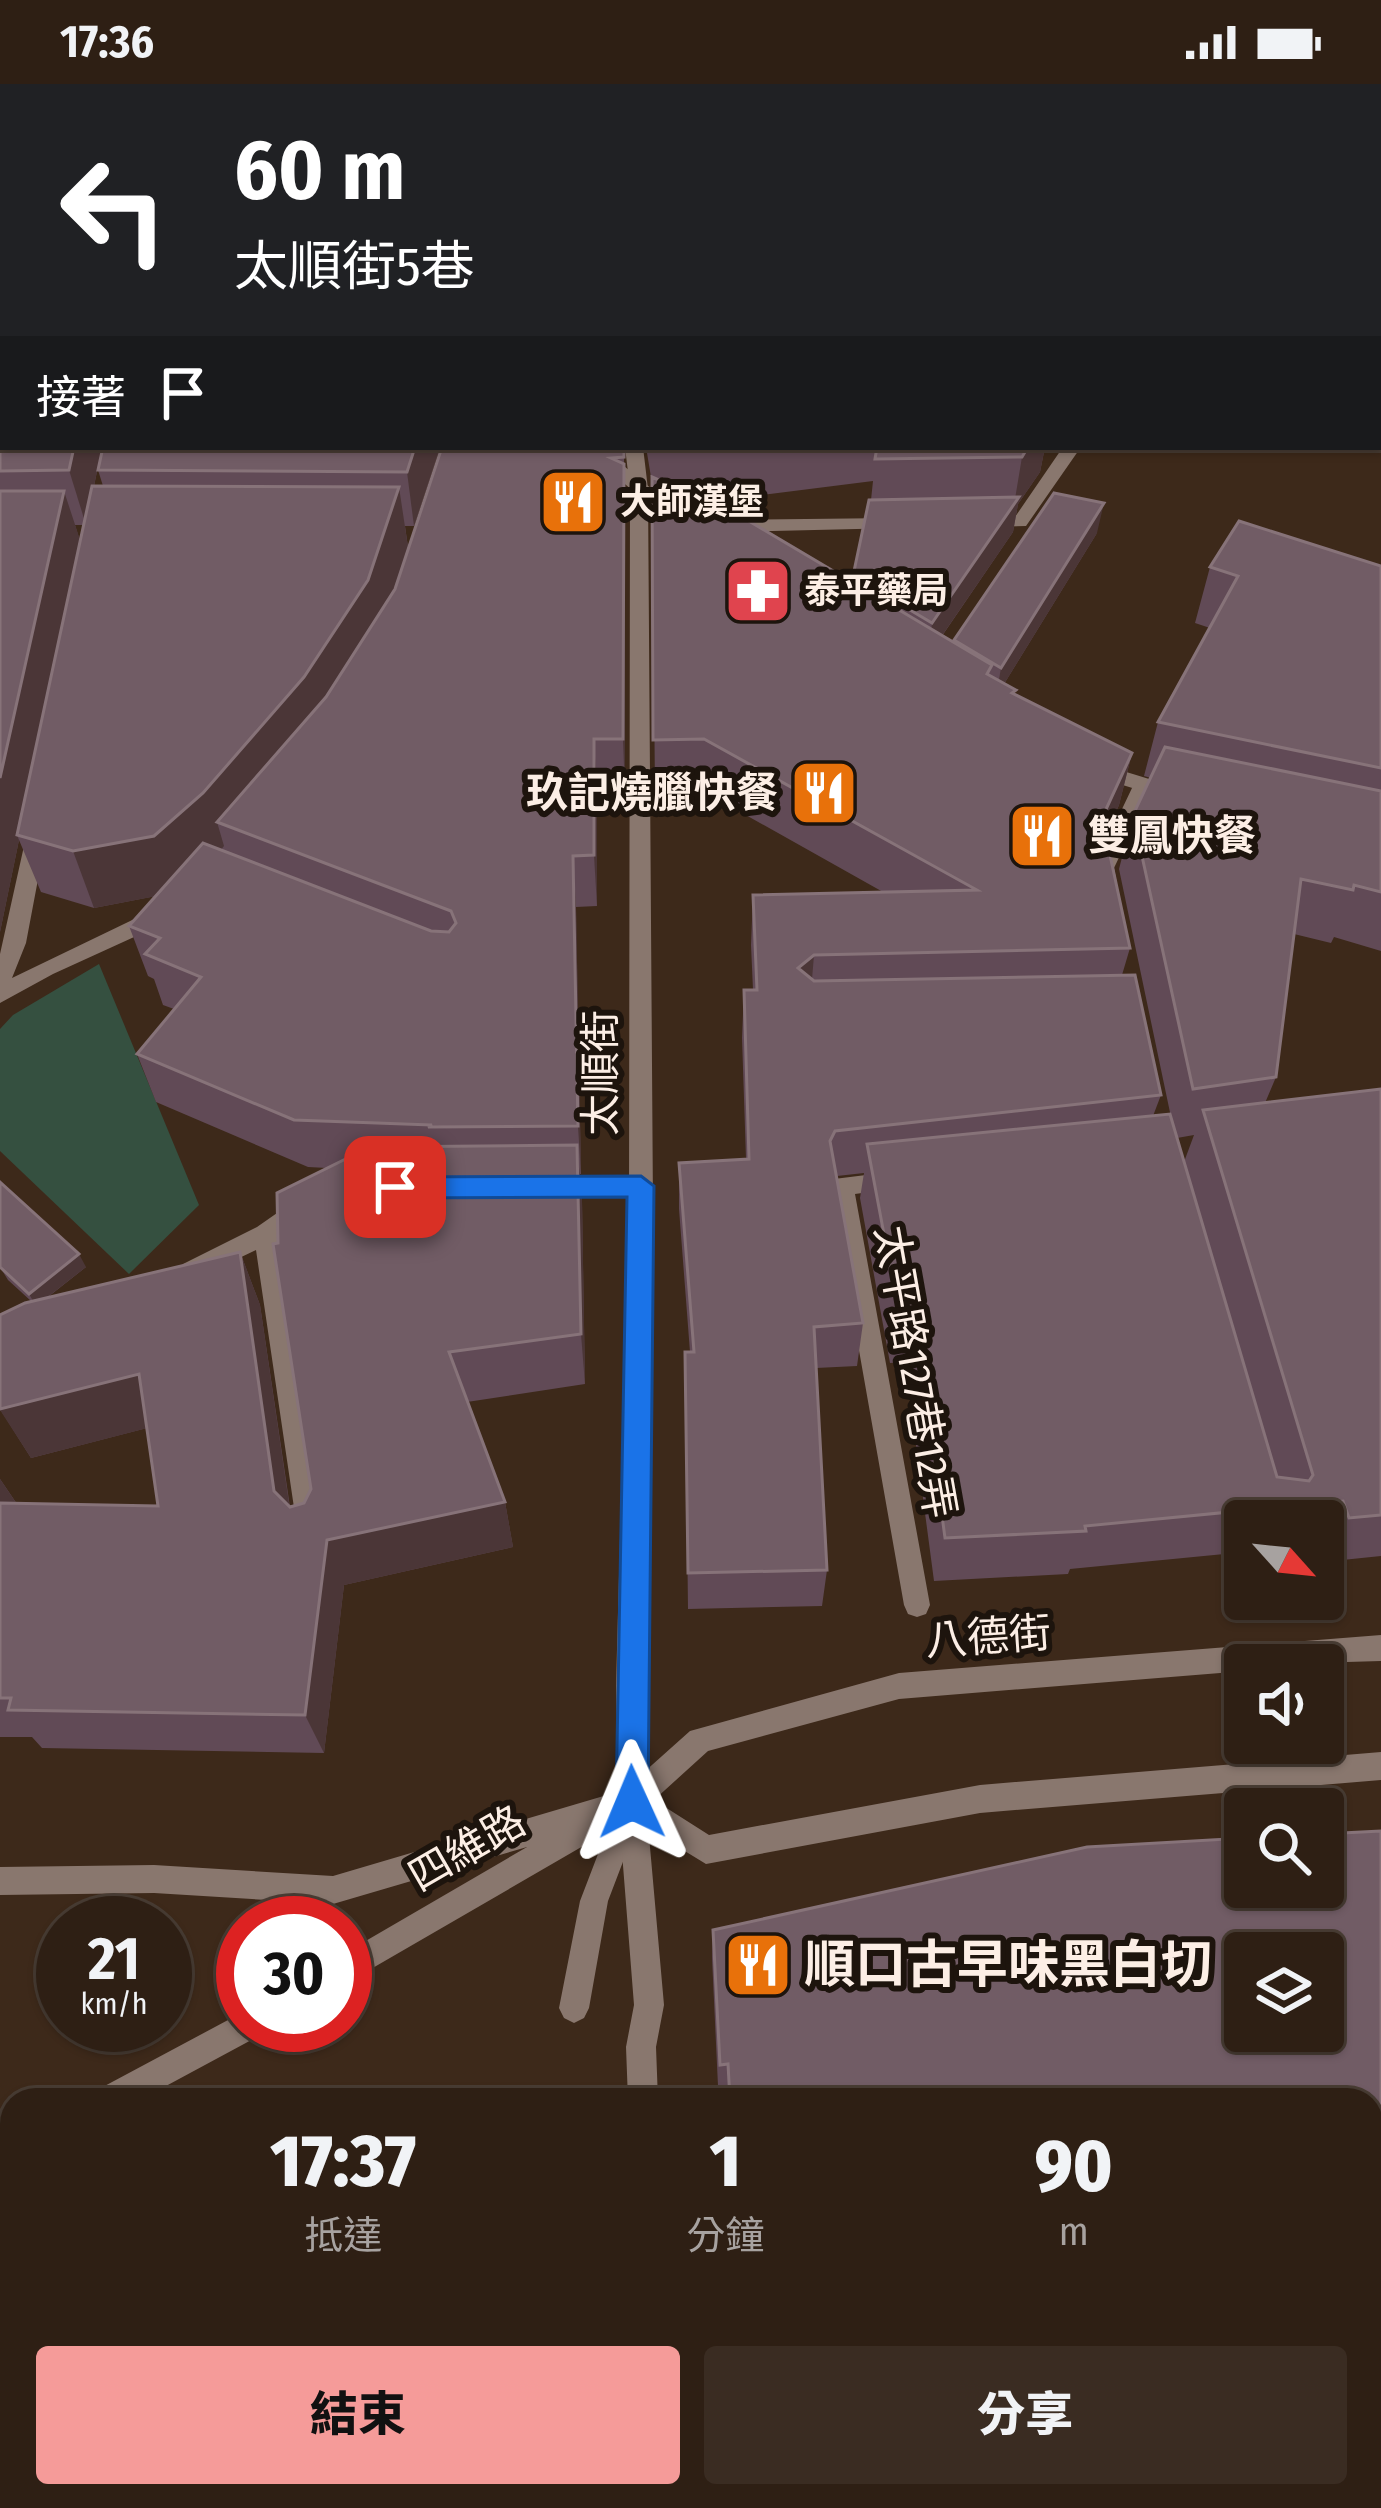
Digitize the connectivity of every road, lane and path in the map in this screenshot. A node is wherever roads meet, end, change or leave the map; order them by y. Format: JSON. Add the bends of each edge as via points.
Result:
{"nodes":[{"id":1,"x":594,"y":450,"type":"edge"},
{"id":2,"x":604,"y":450,"type":"edge"},
{"id":3,"x":634,"y":450,"type":"edge"},
{"id":4,"x":1070,"y":450,"type":"edge"},
{"id":5,"x":1083,"y":450,"type":"edge"},
{"id":6,"x":613,"y":466,"type":"junction"},
{"id":7,"x":639,"y":489,"type":"junction"},
{"id":8,"x":956,"y":523,"type":"edge"},
{"id":9,"x":913,"y":524,"type":"edge"},
{"id":10,"x":692,"y":526,"type":"edge"},
{"id":11,"x":1021,"y":532,"type":"junction"},
{"id":12,"x":732,"y":551,"type":"edge"},
{"id":13,"x":1087,"y":766,"type":"edge"},
{"id":14,"x":1142,"y":788,"type":"junction"},
{"id":15,"x":1188,"y":798,"type":"edge"},
{"id":16,"x":42,"y":807,"type":"edge"},
{"id":17,"x":184,"y":900,"type":"edge"},
{"id":18,"x":1112,"y":908,"type":"edge"},
{"id":19,"x":2,"y":969,"type":"edge"},
{"id":20,"x":0,"y":995,"type":"edge"},
{"id":21,"x":911,"y":1179,"type":"edge"},
{"id":22,"x":641,"y":1186,"type":"junction"},
{"id":23,"x":524,"y":1187,"type":"edge"},
{"id":24,"x":325,"y":1189,"type":"edge"},
{"id":25,"x":266,"y":1234,"type":"junction"},
{"id":26,"x":163,"y":1284,"type":"edge"},
{"id":27,"x":311,"y":1536,"type":"edge"},
{"id":28,"x":917,"y":1605,"type":"dead end"},
{"id":29,"x":1381,"y":1648,"type":"edge"},
{"id":30,"x":1381,"y":1766,"type":"edge"},
{"id":31,"x":632,"y":1802,"type":"junction"},
{"id":32,"x":0,"y":1881,"type":"edge"},
{"id":33,"x":372,"y":1953,"type":"edge"},
{"id":34,"x":574,"y":2008,"type":"dead end"},
{"id":35,"x":216,"y":2042,"type":"edge"},
{"id":36,"x":132,"y":2088,"type":"edge"},
{"id":37,"x":643,"y":2088,"type":"edge"}],
"edges":[{"from":1,"to":6,"type":"street"},
{"from":2,"to":6,"type":"street"},
{"from":3,"to":7,"type":"street","name":"太順街"},
{"from":4,"to":11,"type":"street"},
{"from":5,"to":11,"type":"street"},
{"from":6,"to":7,"type":"street"},
{"from":7,"to":10,"type":"street"},
{"from":7,"to":22,"type":"street","name":"太順街"},
{"from":8,"to":11,"type":"street"},
{"from":9,"to":12,"type":"street","via":[[713,532]]},
{"from":13,"to":14,"type":"street"},
{"from":14,"to":15,"type":"street"},
{"from":14,"to":18,"type":"street","via":[[1103,868]]},
{"from":16,"to":19,"type":"street","via":[[15,943]]},
{"from":17,"to":20,"type":"street"},
{"from":21,"to":28,"type":"street","name":"太平路127巷12弄","via":[[842,1186]]},
{"from":22,"to":23,"type":"street"},
{"from":22,"to":31,"type":"street","name":"太順街"},
{"from":24,"to":25,"type":"street"},
{"from":25,"to":26,"type":"street"},
{"from":25,"to":27,"type":"street"},
{"from":29,"to":31,"type":"street","name":"八德街","via":[[899,1686],[700,1739]]},
{"from":30,"to":31,"type":"street","via":[[980,1799],[706,1850]]},
{"from":31,"to":32,"type":"street","name":"八德街","via":[[333,1890],[154,1879]]},
{"from":31,"to":33,"type":"street","name":"四維路"},
{"from":31,"to":34,"type":"street","via":[[594,1901]]},
{"from":31,"to":37,"type":"street","via":[[649,2006]]},
{"from":35,"to":36,"type":"street"}]}
